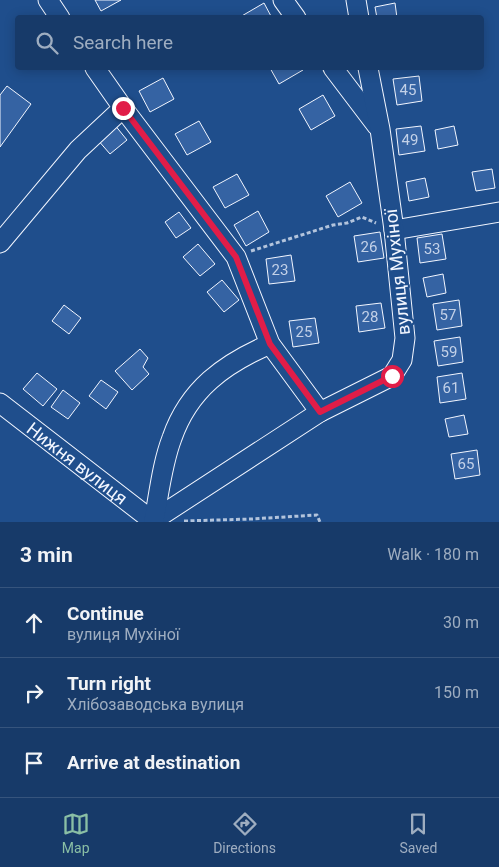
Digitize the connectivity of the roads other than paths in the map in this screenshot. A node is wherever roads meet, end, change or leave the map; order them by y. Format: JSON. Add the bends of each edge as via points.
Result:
{"nodes":[{"id":1,"x":48,"y":0,"type":"edge"},
{"id":2,"x":283,"y":0,"type":"edge"},
{"id":3,"x":356,"y":0,"type":"edge"},
{"id":4,"x":58,"y":15,"type":"edge"},
{"id":5,"x":294,"y":15,"type":"edge"},
{"id":6,"x":358,"y":15,"type":"edge"},
{"id":7,"x":96,"y":70,"type":"edge"},
{"id":8,"x":335,"y":70,"type":"edge"},
{"id":9,"x":368,"y":70,"type":"edge"},
{"id":10,"x":123,"y":108,"type":"junction"},
{"id":11,"x":380,"y":130,"type":"junction"},
{"id":12,"x":499,"y":212,"type":"edge"},
{"id":13,"x":394,"y":230,"type":"junction"},
{"id":14,"x":0,"y":243,"type":"edge"},
{"id":15,"x":270,"y":344,"type":"junction"},
{"id":16,"x":0,"y":403,"type":"edge"},
{"id":17,"x":320,"y":412,"type":"junction"},
{"id":18,"x":154,"y":521,"type":"edge"}],
"edges":[{"from":1,"to":4,"type":"street"},
{"from":2,"to":5,"type":"street"},
{"from":3,"to":6,"type":"street"},
{"from":7,"to":10,"type":"street"},
{"from":8,"to":11,"type":"street"},
{"from":9,"to":11,"type":"street","name":"вулиця Мухіної"},
{"from":10,"to":14,"type":"street","via":[[78,150]]},
{"from":10,"to":15,"type":"street","via":[[236,257]]},
{"from":11,"to":13,"type":"street","name":"вулиця Мухіної"},
{"from":12,"to":13,"type":"street"},
{"from":13,"to":17,"type":"street","name":"вулиця Мухіної","via":[[405,338],[402,360],[392,376]]},
{"from":15,"to":17,"type":"street"},
{"from":15,"to":18,"type":"street","via":[[220,370],[203,386],[186,410],[172,438]]},
{"from":16,"to":18,"type":"street","name":"Нижня вулиця"},
{"from":17,"to":18,"type":"street","name":"вулиця Мухіної"}]}
